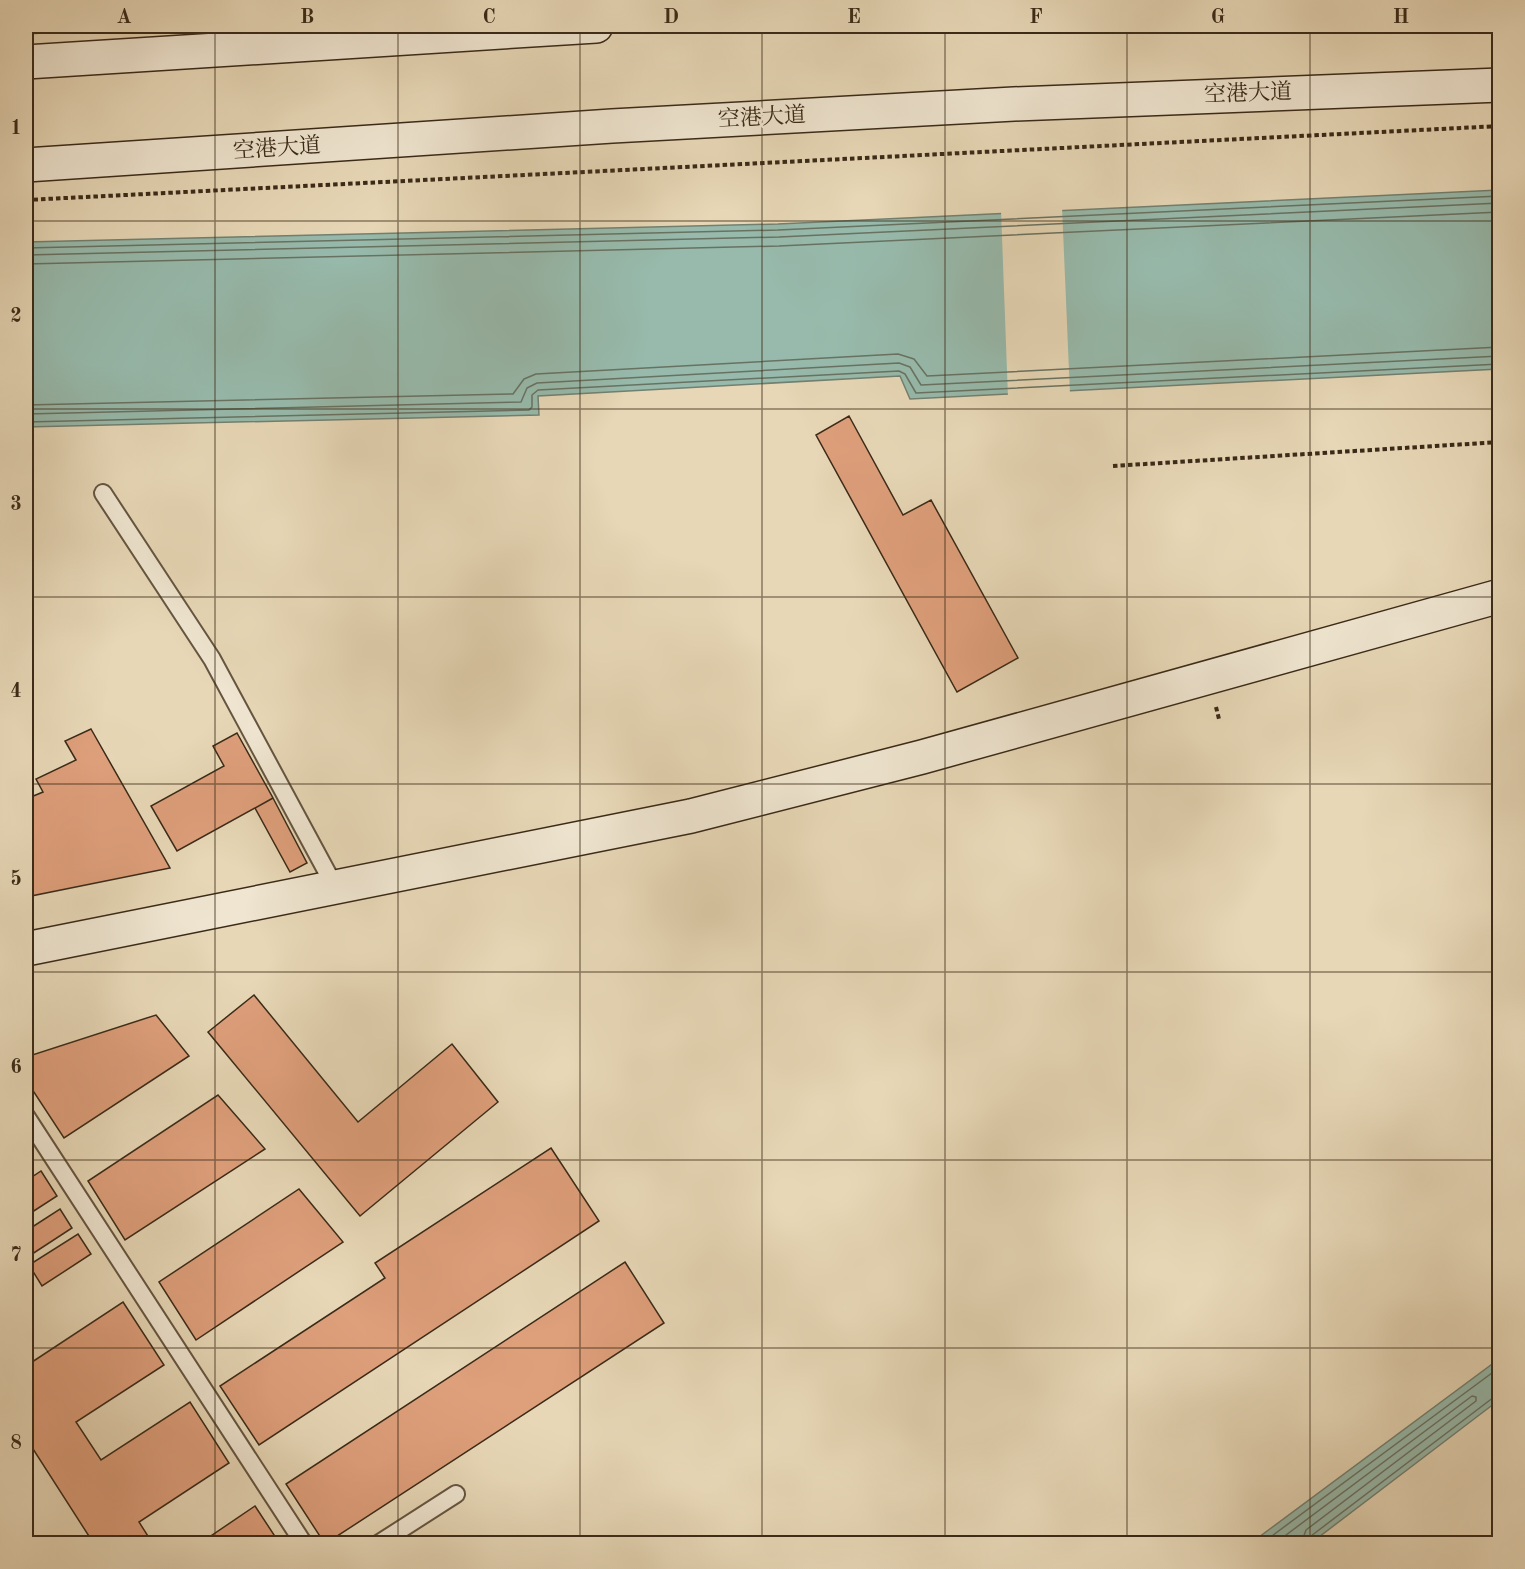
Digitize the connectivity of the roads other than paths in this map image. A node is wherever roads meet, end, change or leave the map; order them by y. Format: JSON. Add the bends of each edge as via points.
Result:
{"nodes":[{"id":1,"x":596,"y":26,"type":"edge"},
{"id":2,"x":26,"y":62,"type":"edge"},
{"id":3,"x":1500,"y":85,"type":"edge"},
{"id":4,"x":26,"y":165,"type":"edge"},
{"id":5,"x":103,"y":493,"type":"dead end"},
{"id":6,"x":1500,"y":596,"type":"edge"},
{"id":7,"x":335,"y":887,"type":"junction"},
{"id":8,"x":26,"y":949,"type":"edge"},
{"id":9,"x":26,"y":1116,"type":"edge"},
{"id":10,"x":456,"y":1494,"type":"dead end"},
{"id":11,"x":304,"y":1544,"type":"edge"},
{"id":12,"x":378,"y":1544,"type":"edge"}],
"edges":[{"from":1,"to":2,"type":"main road"},
{"from":3,"to":4,"type":"main road","name":"空港大道","via":[[1045,102]]},
{"from":5,"to":7,"type":"lane","via":[[212,659]]},
{"from":6,"to":7,"type":"main road","via":[[922,757],[703,813]]},
{"from":7,"to":8,"type":"main road"},
{"from":9,"to":11,"type":"lane"},
{"from":10,"to":12,"type":"lane"}]}
